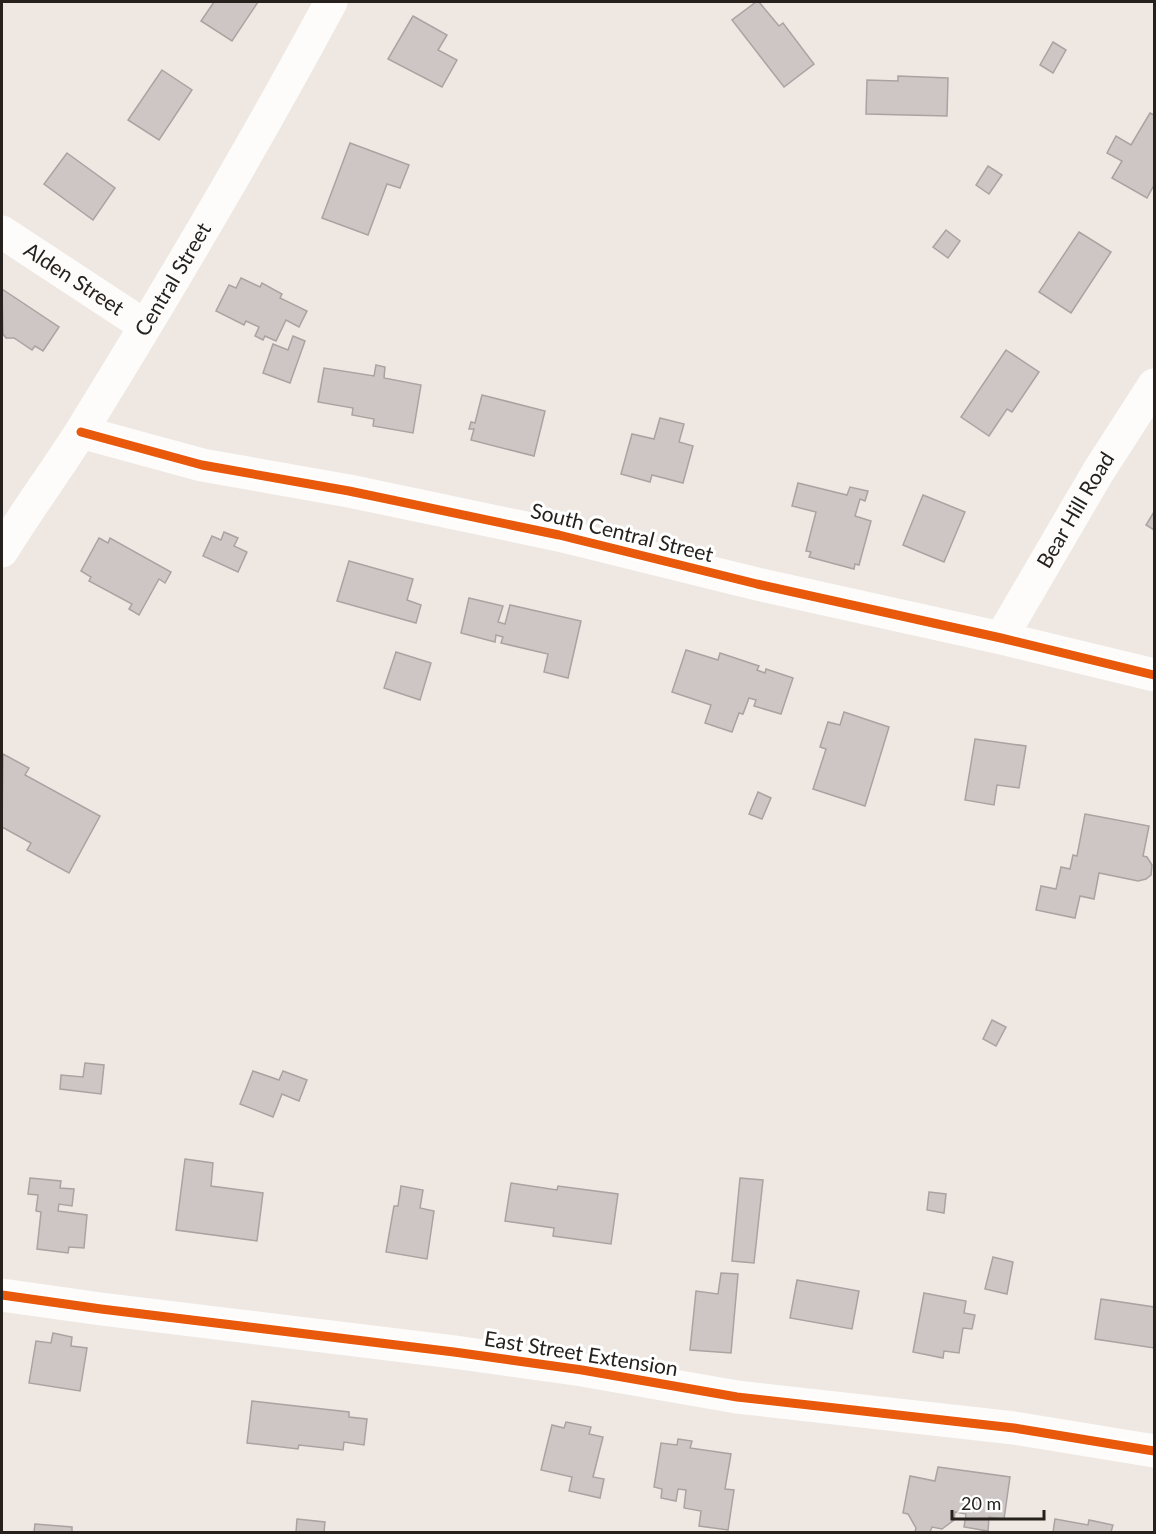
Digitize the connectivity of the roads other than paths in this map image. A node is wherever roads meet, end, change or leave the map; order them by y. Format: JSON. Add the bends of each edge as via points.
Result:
{"nodes":[{"id":1,"x":331,"y":2,"type":"edge"},
{"id":2,"x":2,"y":232,"type":"edge"},
{"id":3,"x":145,"y":326,"type":"junction"},
{"id":4,"x":1155,"y":385,"type":"edge"},
{"id":5,"x":81,"y":432,"type":"junction"},
{"id":6,"x":2,"y":551,"type":"edge"},
{"id":7,"x":1001,"y":638,"type":"junction"},
{"id":8,"x":1155,"y":675,"type":"edge"},
{"id":9,"x":2,"y":1294,"type":"edge"},
{"id":10,"x":1155,"y":1451,"type":"edge"}],
"edges":[{"from":1,"to":3,"type":"street","name":"Central Street","via":[[274,108]]},
{"from":2,"to":3,"type":"street","name":"Alden Street"},
{"from":3,"to":5,"type":"street","name":"Central Street"},
{"from":4,"to":7,"type":"street","name":"Bear Hill Road","via":[[1098,472]]},
{"from":5,"to":6,"type":"street","name":"Central Street"},
{"from":5,"to":7,"type":"street","name":"South Central Street","via":[[202,465],[559,535]]},
{"from":7,"to":8,"type":"street","name":"South Central Street"},
{"from":9,"to":10,"type":"street","name":"East Street Extension","via":[[101,1310],[454,1352],[737,1397],[1014,1428]]}]}
